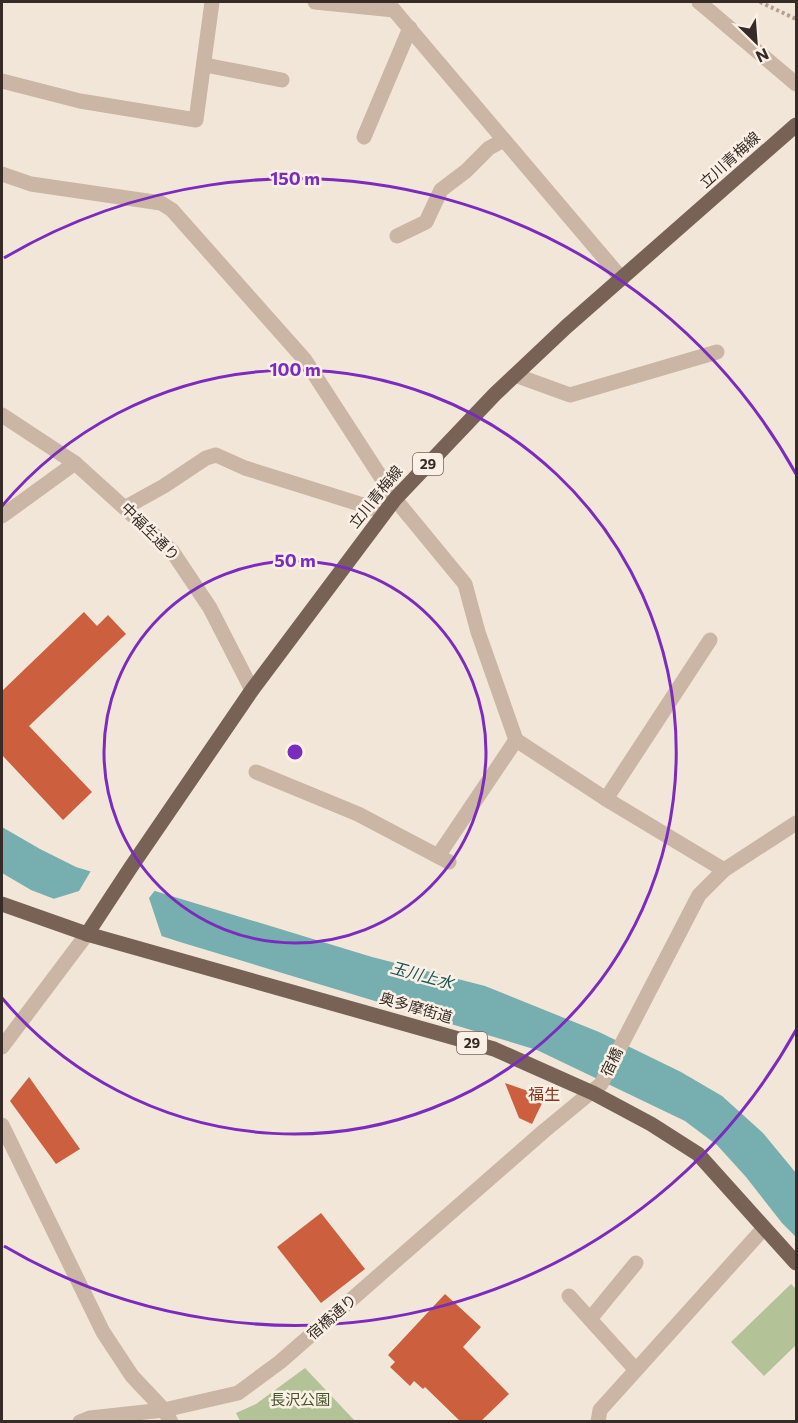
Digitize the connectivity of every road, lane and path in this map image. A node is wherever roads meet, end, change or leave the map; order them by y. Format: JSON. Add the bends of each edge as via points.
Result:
{"nodes":[{"id":1,"x":212,"y":2,"type":"edge"},
{"id":2,"x":315,"y":2,"type":"edge"},
{"id":3,"x":699,"y":2,"type":"edge"},
{"id":4,"x":760,"y":2,"type":"edge"},
{"id":5,"x":391,"y":6,"type":"edge"},
{"id":6,"x":796,"y":19,"type":"edge"},
{"id":7,"x":410,"y":28,"type":"junction"},
{"id":8,"x":205,"y":64,"type":"junction"},
{"id":9,"x":282,"y":80,"type":"dead end"},
{"id":10,"x":2,"y":81,"type":"edge"},
{"id":11,"x":796,"y":84,"type":"edge"},
{"id":12,"x":796,"y":125,"type":"edge"},
{"id":13,"x":364,"y":137,"type":"dead end"},
{"id":14,"x":504,"y":140,"type":"junction"},
{"id":15,"x":3,"y":174,"type":"edge"},
{"id":16,"x":397,"y":236,"type":"dead end"},
{"id":17,"x":622,"y":279,"type":"junction"},
{"id":18,"x":717,"y":352,"type":"dead end"},
{"id":19,"x":515,"y":375,"type":"junction"},
{"id":20,"x":2,"y":414,"type":"edge"},
{"id":21,"x":75,"y":463,"type":"junction"},
{"id":22,"x":395,"y":499,"type":"junction"},
{"id":23,"x":126,"y":507,"type":"junction"},
{"id":24,"x":385,"y":512,"type":"junction"},
{"id":25,"x":2,"y":516,"type":"edge"},
{"id":26,"x":710,"y":640,"type":"dead end"},
{"id":27,"x":252,"y":690,"type":"junction"},
{"id":28,"x":516,"y":740,"type":"junction"},
{"id":29,"x":256,"y":772,"type":"dead end"},
{"id":30,"x":606,"y":799,"type":"junction"},
{"id":31,"x":795,"y":827,"type":"edge"},
{"id":32,"x":724,"y":870,"type":"junction"},
{"id":33,"x":2,"y":904,"type":"edge"},
{"id":34,"x":91,"y":929,"type":"junction"},
{"id":35,"x":2,"y":1047,"type":"edge"},
{"id":36,"x":597,"y":1088,"type":"junction"},
{"id":37,"x":2,"y":1125,"type":"edge"},
{"id":38,"x":765,"y":1228,"type":"junction"},
{"id":39,"x":636,"y":1263,"type":"dead end"},
{"id":40,"x":796,"y":1263,"type":"edge"},
{"id":41,"x":569,"y":1296,"type":"dead end"},
{"id":42,"x":590,"y":1319,"type":"junction"},
{"id":43,"x":636,"y":1369,"type":"junction"},
{"id":44,"x":168,"y":1416,"type":"edge"},
{"id":45,"x":80,"y":1422,"type":"edge"},
{"id":46,"x":598,"y":1422,"type":"edge"}],
"edges":[{"from":1,"to":8,"type":"street"},
{"from":2,"to":5,"type":"street"},
{"from":3,"to":11,"type":"street"},
{"from":4,"to":6,"type":"path"},
{"from":5,"to":7,"type":"street"},
{"from":7,"to":13,"type":"street"},
{"from":7,"to":14,"type":"street"},
{"from":8,"to":9,"type":"street"},
{"from":8,"to":10,"type":"street","via":[[196,120],[80,101]]},
{"from":12,"to":17,"type":"main road","name":"立川青梅線","number":"29"},
{"from":14,"to":16,"type":"street","via":[[489,148],[441,190],[426,222]]},
{"from":14,"to":17,"type":"street"},
{"from":15,"to":22,"type":"street","via":[[31,184],[161,202],[172,210],[305,360]]},
{"from":17,"to":19,"type":"main road","name":"立川青梅線","number":"29"},
{"from":18,"to":19,"type":"street","via":[[570,395]]},
{"from":19,"to":22,"type":"main road","name":"立川青梅線","number":"29"},
{"from":20,"to":21,"type":"street","name":"中福生通り"},
{"from":21,"to":23,"type":"street","name":"中福生通り"},
{"from":21,"to":25,"type":"street"},
{"from":22,"to":24,"type":"main road","name":"立川青梅線","number":"29"},
{"from":22,"to":28,"type":"street","via":[[465,584]]},
{"from":23,"to":24,"type":"street","via":[[216,455],[245,468]]},
{"from":23,"to":27,"type":"street","name":"中福生通り","via":[[172,550],[210,608]]},
{"from":24,"to":27,"type":"main road","name":"立川青梅線","number":"29"},
{"from":26,"to":30,"type":"street"},
{"from":27,"to":34,"type":"main road","name":"立川青梅線","number":"29"},
{"from":28,"to":29,"type":"street","via":[[444,859],[358,814]]},
{"from":28,"to":30,"type":"street"},
{"from":30,"to":32,"type":"street"},
{"from":31,"to":32,"type":"street","name":"宿橋"},
{"from":32,"to":36,"type":"street","name":"宿橋","via":[[699,895]]},
{"from":33,"to":34,"type":"main road","name":"奥多摩街道","number":"29"},
{"from":34,"to":35,"type":"street"},
{"from":34,"to":36,"type":"main road","name":"奥多摩街道","number":"29","via":[[495,1049]]},
{"from":36,"to":38,"type":"main road","name":"奥多摩街道","number":"29","via":[[698,1154]]},
{"from":36,"to":44,"type":"street","name":"宿橋通り","via":[[280,1362],[238,1393]]},
{"from":37,"to":44,"type":"street","via":[[103,1332],[132,1376]]},
{"from":38,"to":40,"type":"main road","name":"奥多摩街道","number":"29"},
{"from":38,"to":43,"type":"street"},
{"from":39,"to":42,"type":"street"},
{"from":41,"to":42,"type":"street"},
{"from":42,"to":43,"type":"street"},
{"from":43,"to":46,"type":"street","via":[[600,1410]]},
{"from":44,"to":45,"type":"street","name":"宿橋通り","via":[[90,1418]]}]}
